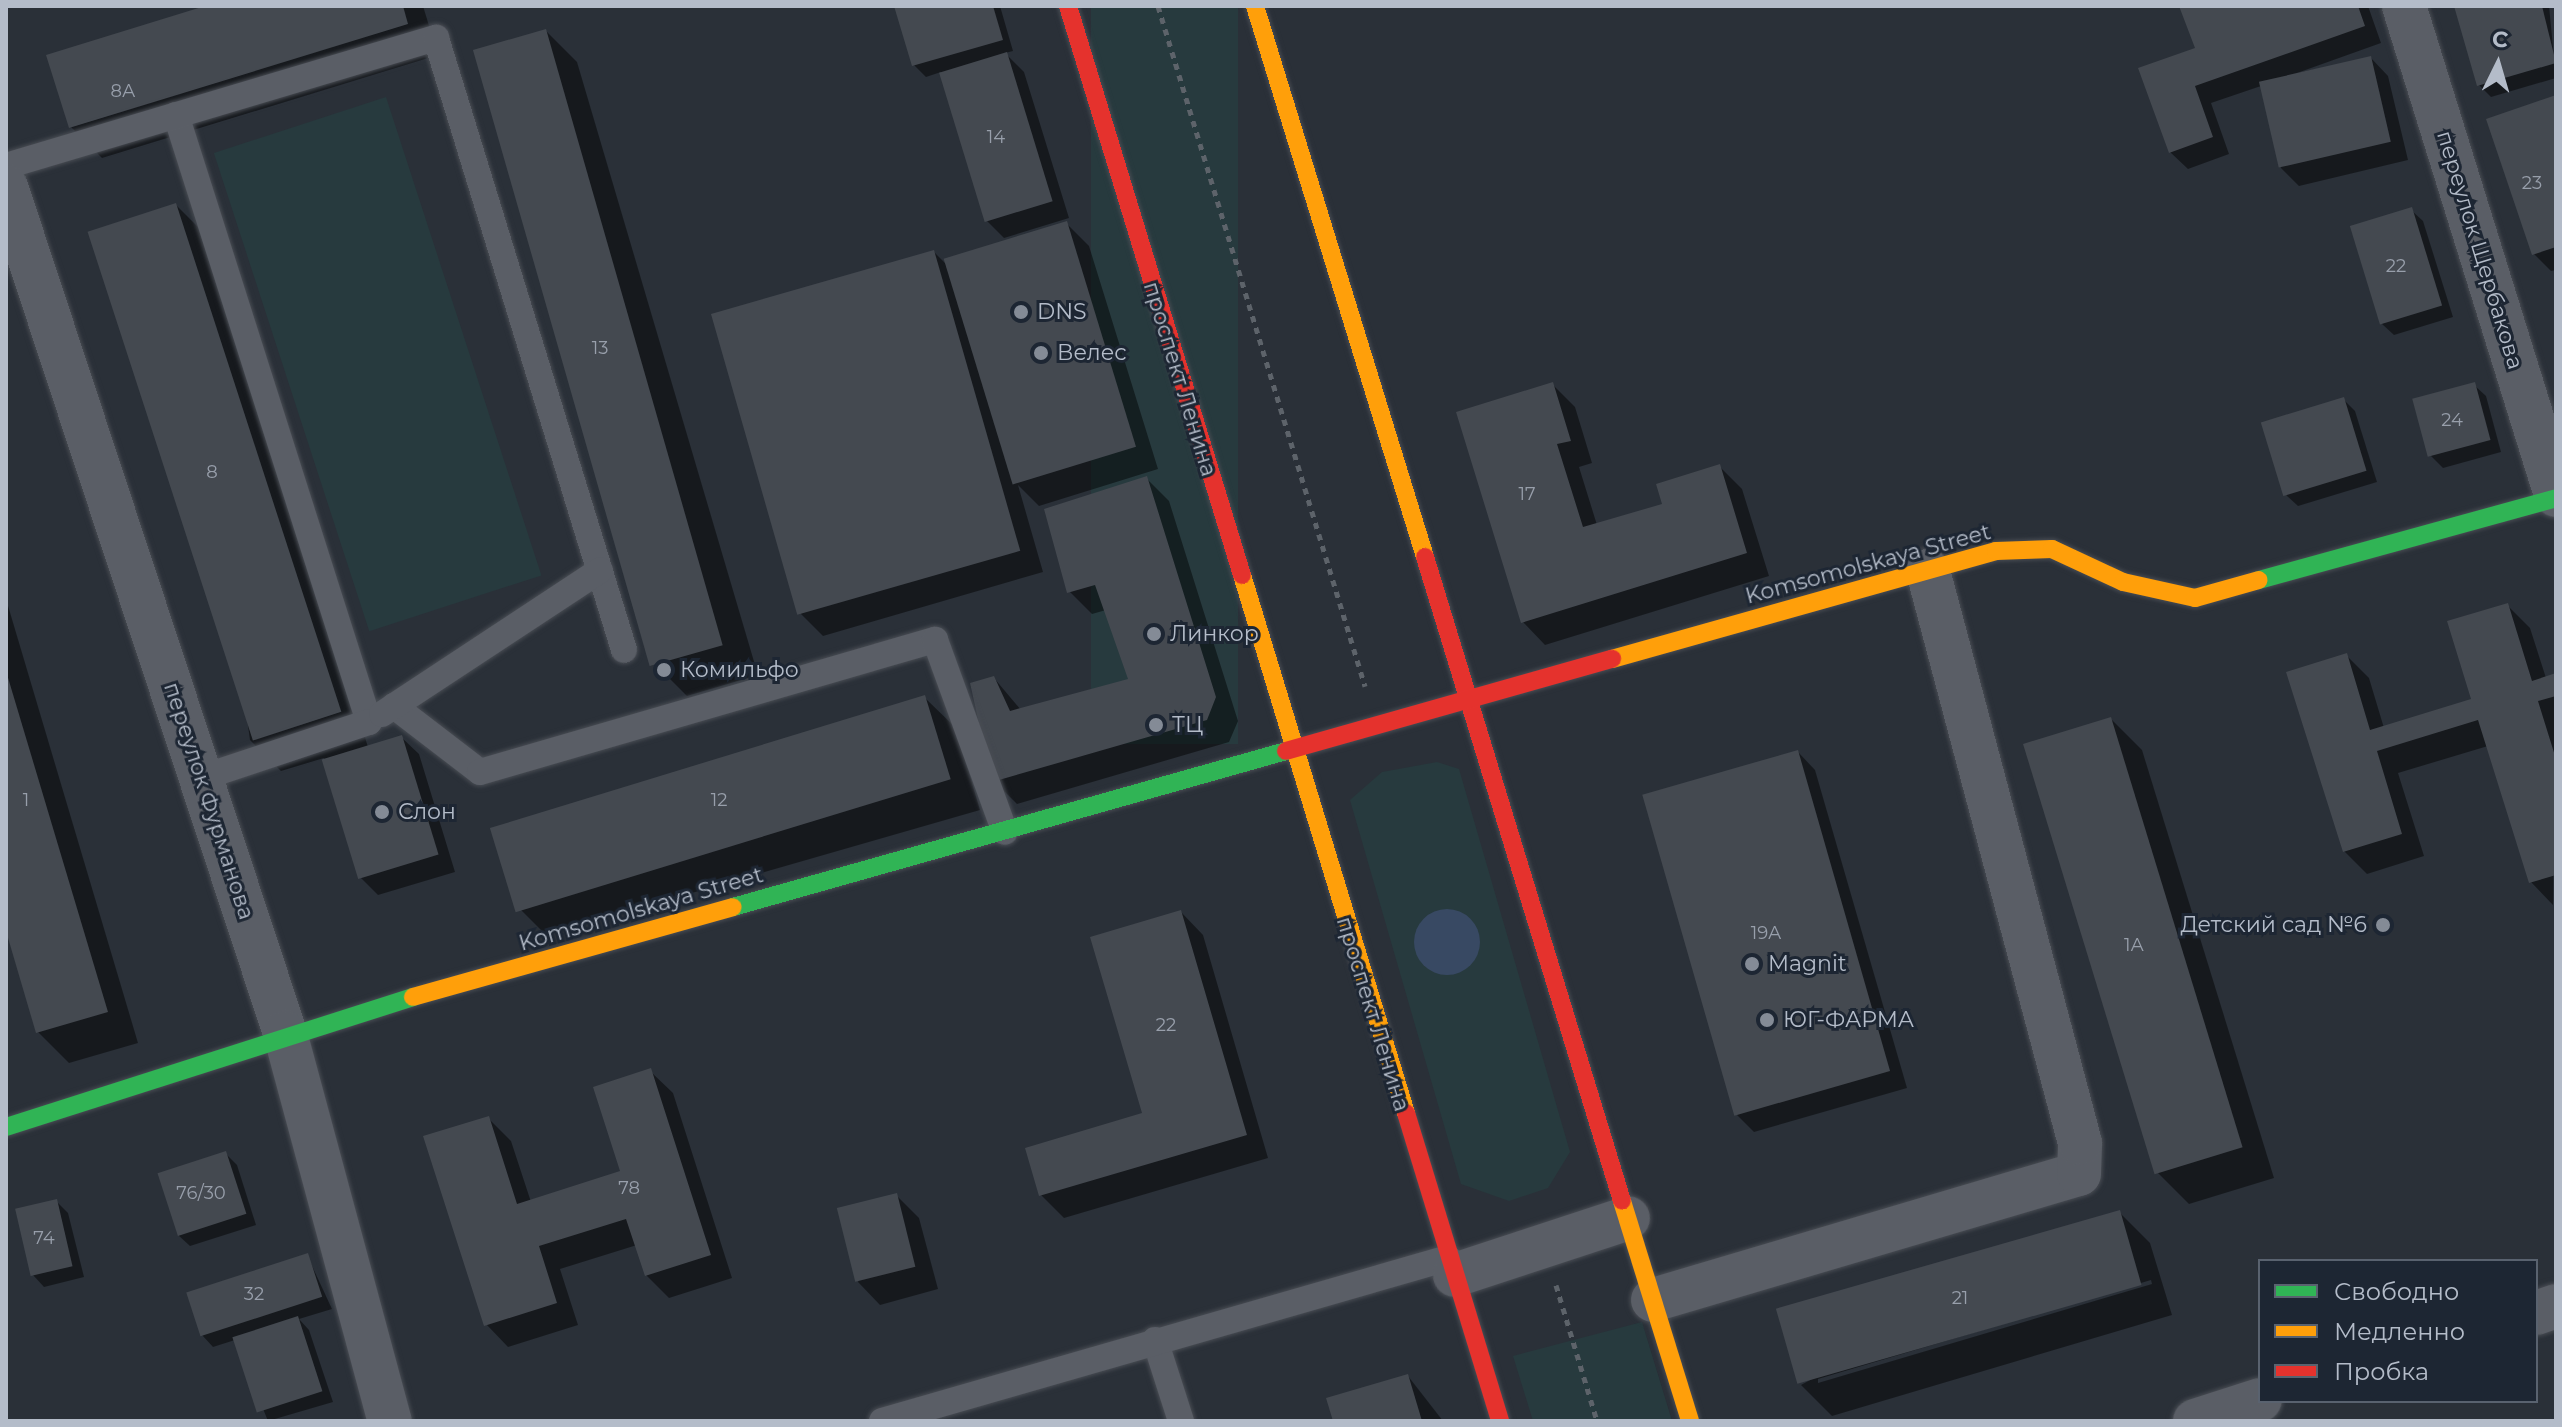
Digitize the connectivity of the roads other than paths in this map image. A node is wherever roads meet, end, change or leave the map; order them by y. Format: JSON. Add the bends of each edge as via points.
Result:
{"nodes":[{"id":1,"x":1068,"y":6,"type":"edge"},
{"id":2,"x":1255,"y":6,"type":"edge"},
{"id":3,"x":2404,"y":6,"type":"edge"},
{"id":4,"x":176,"y":115,"type":"junction"},
{"id":5,"x":6,"y":166,"type":"edge"},
{"id":6,"x":6,"y":188,"type":"edge"},
{"id":7,"x":2556,"y":496,"type":"edge"},
{"id":8,"x":600,"y":570,"type":"junction"},
{"id":9,"x":1928,"y":571,"type":"junction"},
{"id":10,"x":624,"y":650,"type":"dead end"},
{"id":11,"x":1469,"y":701,"type":"junction"},
{"id":12,"x":394,"y":706,"type":"junction"},
{"id":13,"x":369,"y":722,"type":"junction"},
{"id":14,"x":1292,"y":752,"type":"junction"},
{"id":15,"x":201,"y":778,"type":"junction"},
{"id":16,"x":1005,"y":832,"type":"junction"},
{"id":17,"x":285,"y":1033,"type":"junction"},
{"id":18,"x":6,"y":1127,"type":"edge"},
{"id":19,"x":1628,"y":1218,"type":"junction"},
{"id":20,"x":1451,"y":1267,"type":"junction"},
{"id":21,"x":1653,"y":1300,"type":"junction"},
{"id":22,"x":1155,"y":1340,"type":"junction"},
{"id":23,"x":2258,"y":1401,"type":"edge"},
{"id":24,"x":390,"y":1421,"type":"edge"},
{"id":25,"x":882,"y":1421,"type":"edge"},
{"id":26,"x":1181,"y":1421,"type":"edge"},
{"id":27,"x":1500,"y":1421,"type":"edge"},
{"id":28,"x":1690,"y":1421,"type":"edge"},
{"id":29,"x":2195,"y":1421,"type":"edge"}],
"edges":[{"from":1,"to":14,"type":"street","name":"проспект Ленина"},
{"from":2,"to":11,"type":"street"},
{"from":3,"to":7,"type":"street","name":"переулок Щербакова"},
{"from":4,"to":5,"type":"lane"},
{"from":4,"to":8,"type":"lane","via":[[436,38]]},
{"from":4,"to":13,"type":"lane"},
{"from":6,"to":15,"type":"street","name":"переулок Фурманова"},
{"from":7,"to":9,"type":"street","name":"Komsomolskaya Street","via":[[2195,598],[2123,582],[2052,549],[1996,551]]},
{"from":8,"to":10,"type":"lane"},
{"from":8,"to":12,"type":"lane"},
{"from":9,"to":11,"type":"street","name":"Komsomolskaya Street"},
{"from":9,"to":21,"type":"street","via":[[2080,1143],[2079,1174]]},
{"from":11,"to":14,"type":"street"},
{"from":11,"to":19,"type":"street"},
{"from":12,"to":13,"type":"lane"},
{"from":12,"to":16,"type":"lane","via":[[480,772],[935,640]]},
{"from":13,"to":15,"type":"lane"},
{"from":14,"to":16,"type":"street","name":"Komsomolskaya Street"},
{"from":14,"to":20,"type":"street","name":"проспект Ленина"},
{"from":15,"to":17,"type":"street","name":"переулок Фурманова"},
{"from":16,"to":17,"type":"street","name":"Komsomolskaya Street"},
{"from":17,"to":18,"type":"street","name":"Komsomolskaya Street"},
{"from":17,"to":24,"type":"street","name":"переулок Фурманова"},
{"from":19,"to":20,"type":"street","via":[[1544,1246]]},
{"from":19,"to":21,"type":"street"},
{"from":20,"to":22,"type":"lane"},
{"from":20,"to":27,"type":"street","name":"проспект Ленина"},
{"from":21,"to":28,"type":"street"},
{"from":22,"to":25,"type":"lane"},
{"from":22,"to":26,"type":"lane"},
{"from":23,"to":29,"type":"street"}]}
